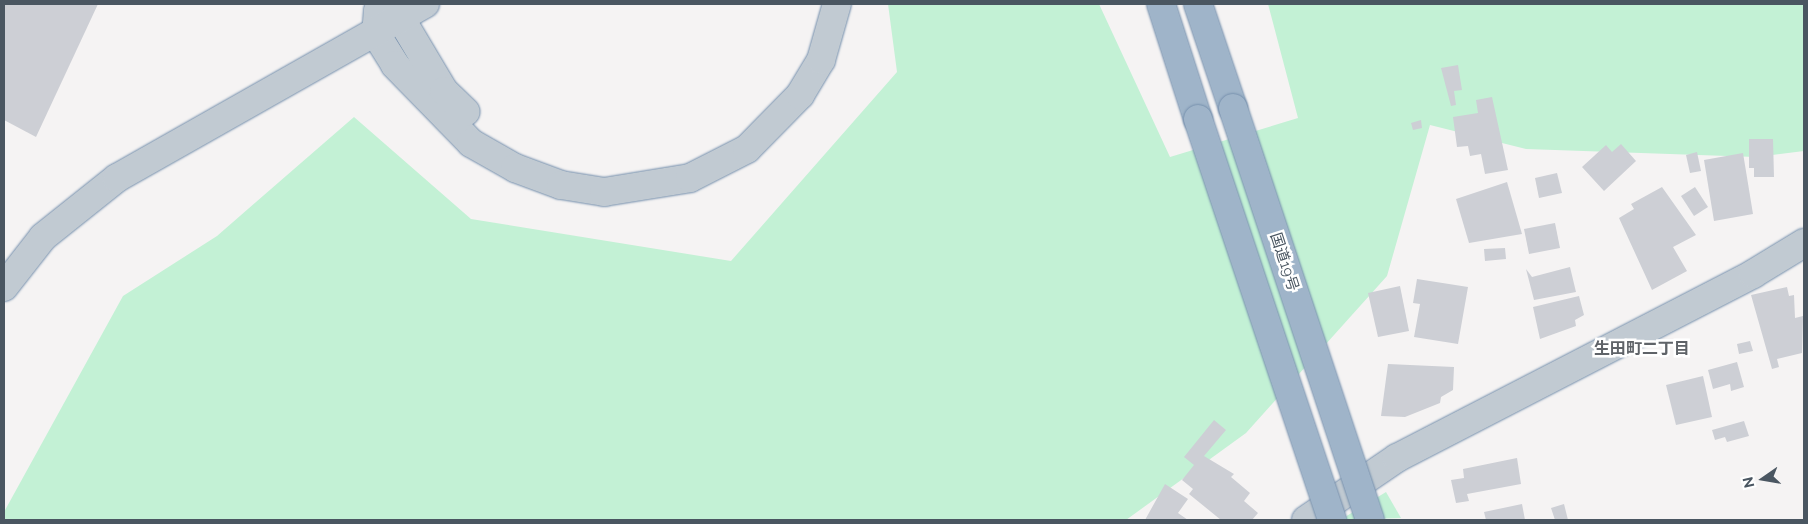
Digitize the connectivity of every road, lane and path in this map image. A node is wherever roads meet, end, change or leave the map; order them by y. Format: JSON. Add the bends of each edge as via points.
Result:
{"nodes":[{"id":1,"x":425,"y":4,"type":"edge"},
{"id":2,"x":821,"y":4,"type":"edge"},
{"id":3,"x":837,"y":4,"type":"edge"},
{"id":4,"x":1161,"y":4,"type":"edge"},
{"id":5,"x":1198,"y":4,"type":"edge"},
{"id":6,"x":386,"y":17,"type":"edge"},
{"id":7,"x":1804,"y":243,"type":"edge"},
{"id":8,"x":4,"y":287,"type":"edge"},
{"id":9,"x":1306,"y":520,"type":"edge"},
{"id":10,"x":1332,"y":520,"type":"edge"},
{"id":11,"x":1370,"y":520,"type":"edge"}],
"edges":[{"from":1,"to":6,"type":"street"},
{"from":2,"to":6,"type":"street","via":[[789,83],[737,135],[711,150],[657,169],[606,174],[558,166],[522,153],[484,129],[444,90]]},
{"from":3,"to":6,"type":"street","via":[[821,60],[774,126],[717,167],[690,178],[635,190],[604,192],[561,185],[515,168],[471,144],[395,64]]},
{"from":4,"to":10,"type":"highway","bridge":true},
{"from":5,"to":11,"type":"highway","name":"国道19号","bridge":true},
{"from":6,"to":8,"type":"street","via":[[276,74],[270,88],[117,178],[43,237]]},
{"from":7,"to":9,"type":"street","via":[[1753,274],[1397,458]]}]}
